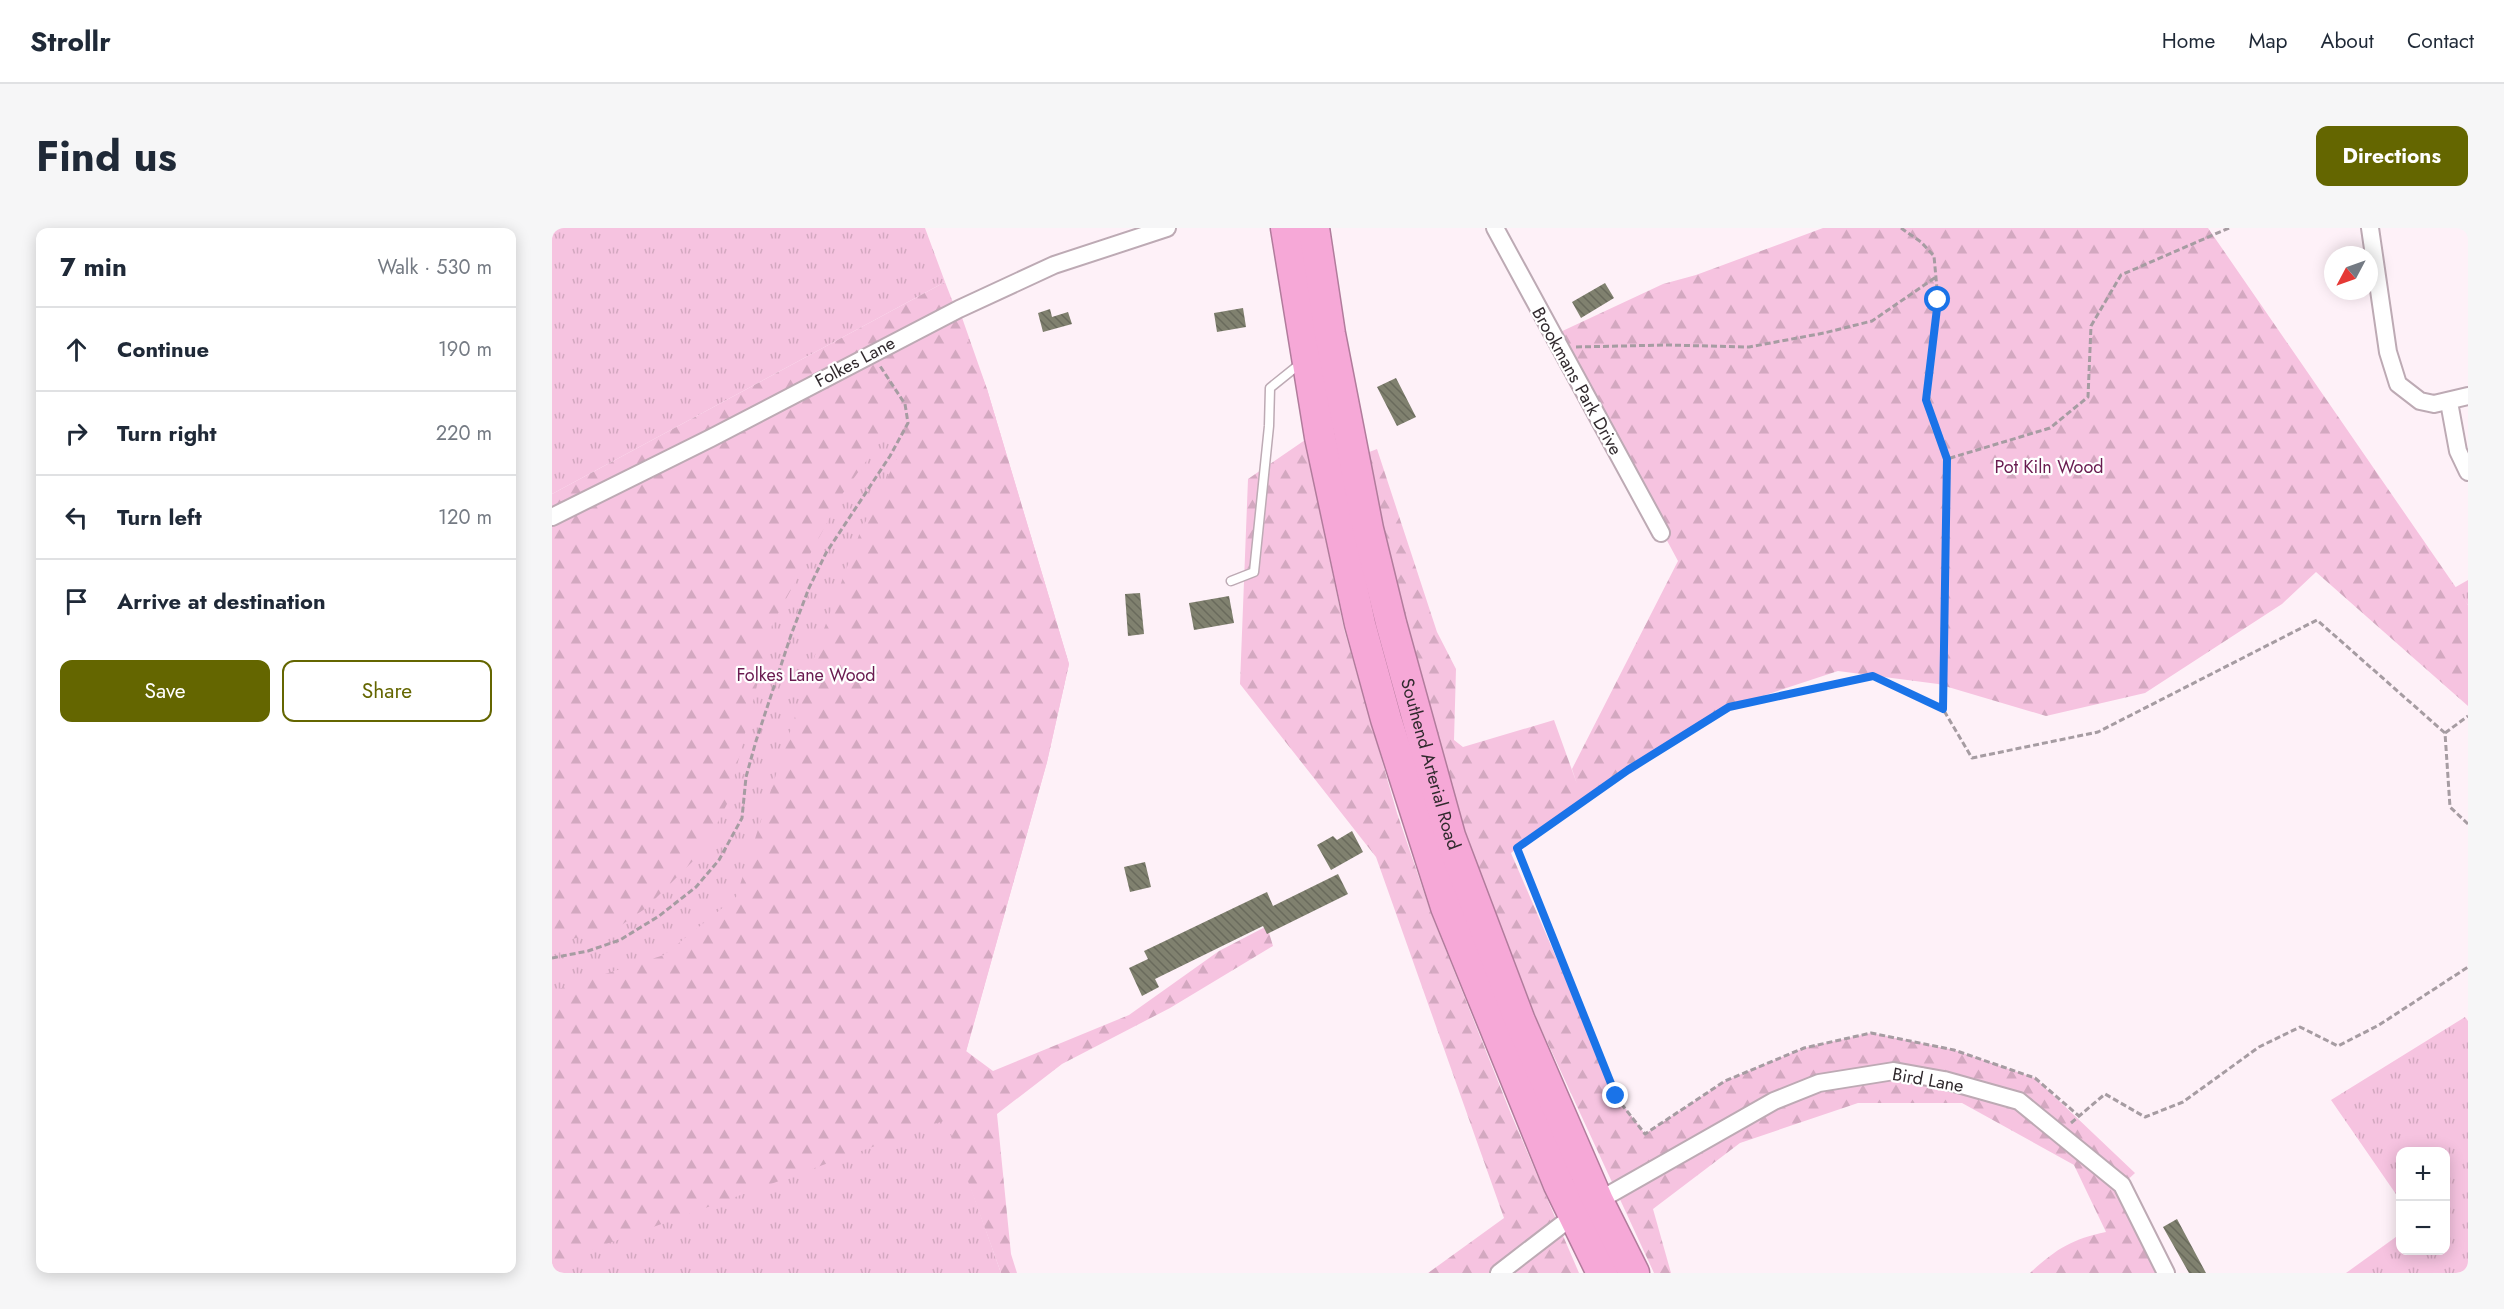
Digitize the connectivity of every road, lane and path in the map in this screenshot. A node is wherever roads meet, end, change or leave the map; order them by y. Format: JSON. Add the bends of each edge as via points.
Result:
{"nodes":[{"id":1,"x":1167,"y":228,"type":"edge"},
{"id":2,"x":1286,"y":228,"type":"edge"},
{"id":3,"x":1495,"y":228,"type":"edge"},
{"id":4,"x":1901,"y":228,"type":"edge"},
{"id":5,"x":2229,"y":228,"type":"edge"},
{"id":6,"x":2370,"y":228,"type":"edge"},
{"id":7,"x":1315,"y":232,"type":"edge"},
{"id":8,"x":1936,"y":277,"type":"junction"},
{"id":9,"x":1559,"y":347,"type":"junction"},
{"id":10,"x":871,"y":353,"type":"junction"},
{"id":11,"x":1306,"y":360,"type":"junction"},
{"id":12,"x":2468,"y":396,"type":"edge"},
{"id":13,"x":2449,"y":402,"type":"junction"},
{"id":14,"x":1947,"y":459,"type":"junction"},
{"id":15,"x":2468,"y":472,"type":"edge"},
{"id":16,"x":552,"y":517,"type":"edge"},
{"id":17,"x":1661,"y":533,"type":"dead end"},
{"id":18,"x":1231,"y":581,"type":"dead end"},
{"id":19,"x":1943,"y":709,"type":"junction"},
{"id":20,"x":2468,"y":716,"type":"edge"},
{"id":21,"x":2445,"y":733,"type":"junction"},
{"id":22,"x":2468,"y":824,"type":"edge"},
{"id":23,"x":552,"y":958,"type":"edge"},
{"id":24,"x":2468,"y":967,"type":"edge"},
{"id":25,"x":2079,"y":1116,"type":"junction"},
{"id":26,"x":2060,"y":1131,"type":"junction"},
{"id":27,"x":1586,"y":1209,"type":"junction"},
{"id":28,"x":1499,"y":1273,"type":"edge"},
{"id":29,"x":1602,"y":1273,"type":"edge"},
{"id":30,"x":1634,"y":1273,"type":"edge"},
{"id":31,"x":2166,"y":1273,"type":"edge"}],
"edges":[{"from":1,"to":10,"type":"street","name":"Folkes Lane","via":[[1054,265]]},
{"from":2,"to":11,"type":"highway","name":"Southend Arterial Road"},
{"from":3,"to":9,"type":"street","name":"Brookmans Park Drive"},
{"from":4,"to":8,"type":"path","via":[[1934,256]]},
{"from":5,"to":14,"type":"path","via":[[2121,275],[2091,326],[2088,396],[2050,428]]},
{"from":6,"to":13,"type":"street","via":[[2392,372],[2407,394],[2420,401]]},
{"from":7,"to":27,"type":"highway","name":"Southend Arterial Road","via":[[1334,356],[1368,529],[1450,836]]},
{"from":8,"to":9,"type":"path","via":[[1872,321],[1749,347]]},
{"from":8,"to":14,"type":"path","via":[[1938,300],[1926,400]]},
{"from":9,"to":17,"type":"street","name":"Brookmans Park Drive"},
{"from":10,"to":16,"type":"street","name":"Folkes Lane"},
{"from":10,"to":23,"type":"path","via":[[900,396],[908,423],[826,553],[810,588],[756,741],[746,777],[742,818],[719,860],[696,887],[659,916],[620,940]]},
{"from":11,"to":18,"type":"lane","via":[[1270,388],[1254,572]]},
{"from":11,"to":27,"type":"highway","name":"Southend Arterial Road","via":[[1360,624],[1413,808],[1446,907]]},
{"from":12,"to":13,"type":"street"},
{"from":13,"to":15,"type":"street","via":[[2458,451]]},
{"from":14,"to":19,"type":"path"},
{"from":19,"to":21,"type":"path","via":[[1972,758],[2098,732],[2318,620]]},
{"from":19,"to":25,"type":"path","via":[[1873,676],[1729,707],[1628,770],[1517,848],[1616,1096],[1645,1134],[1725,1081],[1804,1048],[1871,1033],[1954,1050],[2035,1078]]},
{"from":20,"to":21,"type":"path"},
{"from":21,"to":22,"type":"path","via":[[2450,807]]},
{"from":24,"to":25,"type":"path","via":[[2379,1025],[2338,1046],[2300,1027],[2259,1047],[2183,1102],[2145,1117],[2105,1094]]},
{"from":25,"to":26,"type":"path"},
{"from":26,"to":27,"type":"street","name":"Bird Lane","via":[[2019,1101],[1944,1080],[1894,1071],[1819,1083],[1774,1101]]},
{"from":26,"to":31,"type":"street","name":"Bird Lane","via":[[2122,1185]]},
{"from":27,"to":28,"type":"street","name":"Bird Lane"},
{"from":27,"to":29,"type":"highway","name":"Southend Arterial Road"},
{"from":27,"to":30,"type":"highway","name":"Southend Arterial Road"}]}
